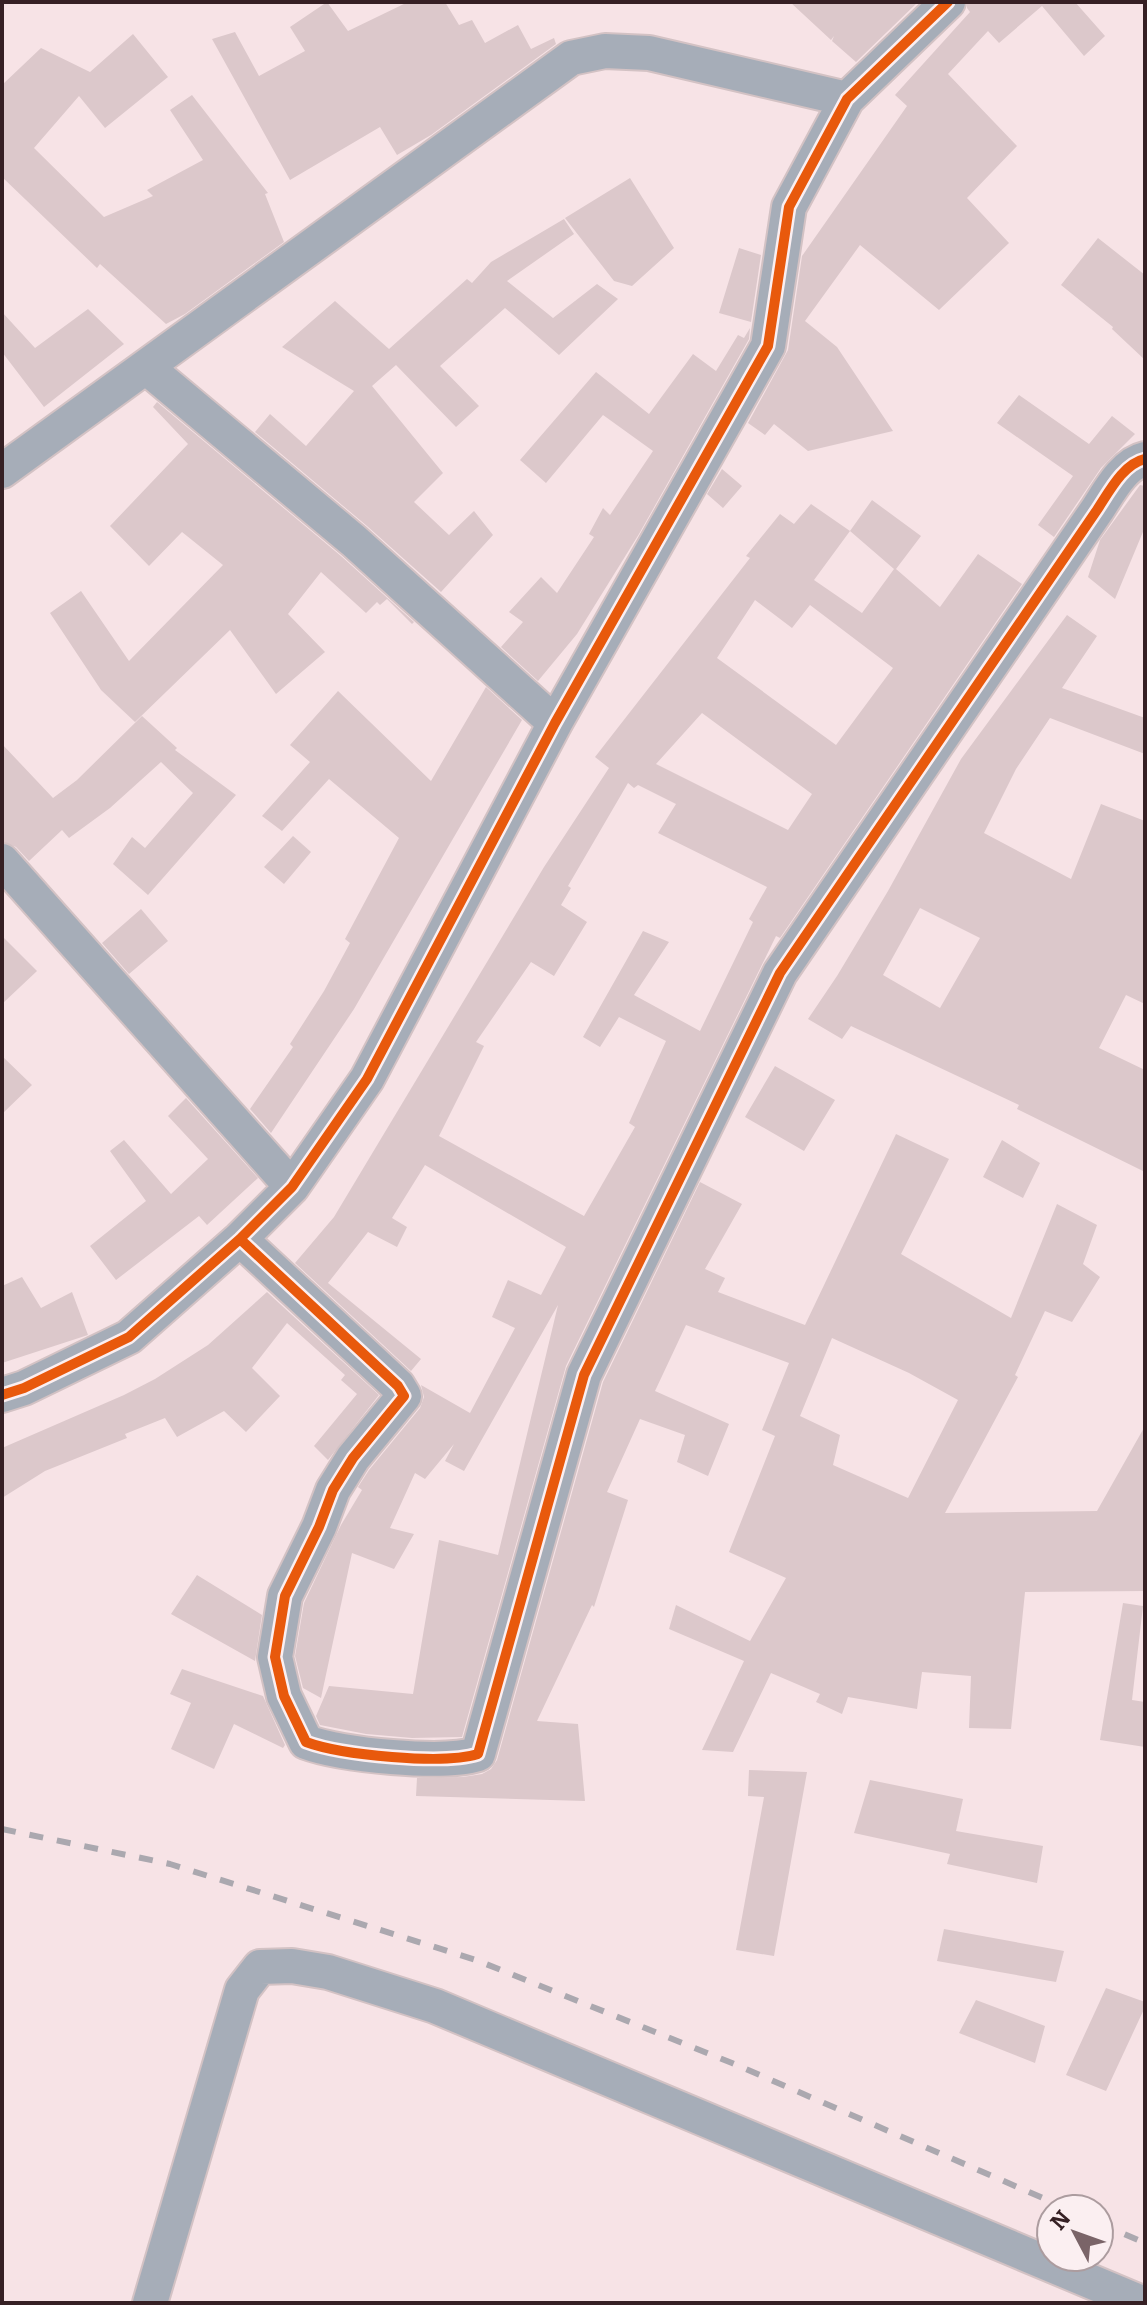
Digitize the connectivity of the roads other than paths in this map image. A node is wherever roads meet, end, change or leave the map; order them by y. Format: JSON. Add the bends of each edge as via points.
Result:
{"nodes":[{"id":1,"x":948,"y":2,"type":"edge"},
{"id":2,"x":847,"y":99,"type":"junction"},
{"id":3,"x":146,"y":367,"type":"junction"},
{"id":4,"x":1145,"y":459,"type":"edge"},
{"id":5,"x":2,"y":471,"type":"edge"},
{"id":6,"x":555,"y":723,"type":"junction"},
{"id":7,"x":2,"y":861,"type":"edge"},
{"id":8,"x":292,"y":1187,"type":"junction"},
{"id":9,"x":240,"y":1239,"type":"junction"},
{"id":10,"x":2,"y":1395,"type":"edge"},
{"id":11,"x":150,"y":2303,"type":"edge"},
{"id":12,"x":1142,"y":2303,"type":"edge"}],
"edges":[{"from":1,"to":2,"type":"street"},
{"from":2,"to":3,"type":"street","via":[[649,53],[605,51],[571,58]]},
{"from":2,"to":6,"type":"street","via":[[789,207],[768,346]]},
{"from":3,"to":5,"type":"street"},
{"from":3,"to":6,"type":"street","via":[[354,541]]},
{"from":4,"to":9,"type":"street","via":[[1123,473],[780,973],[584,1375],[478,1754],[442,1759],[327,1750],[306,1742],[284,1696],[275,1657],[285,1596],[333,1490],[404,1396]]},
{"from":6,"to":8,"type":"street","via":[[367,1079]]},
{"from":7,"to":8,"type":"street"},
{"from":8,"to":9,"type":"street"},
{"from":9,"to":10,"type":"street","via":[[129,1337]]},
{"from":11,"to":12,"type":"street","via":[[242,1990],[260,1967],[292,1966],[435,2006]]}]}
